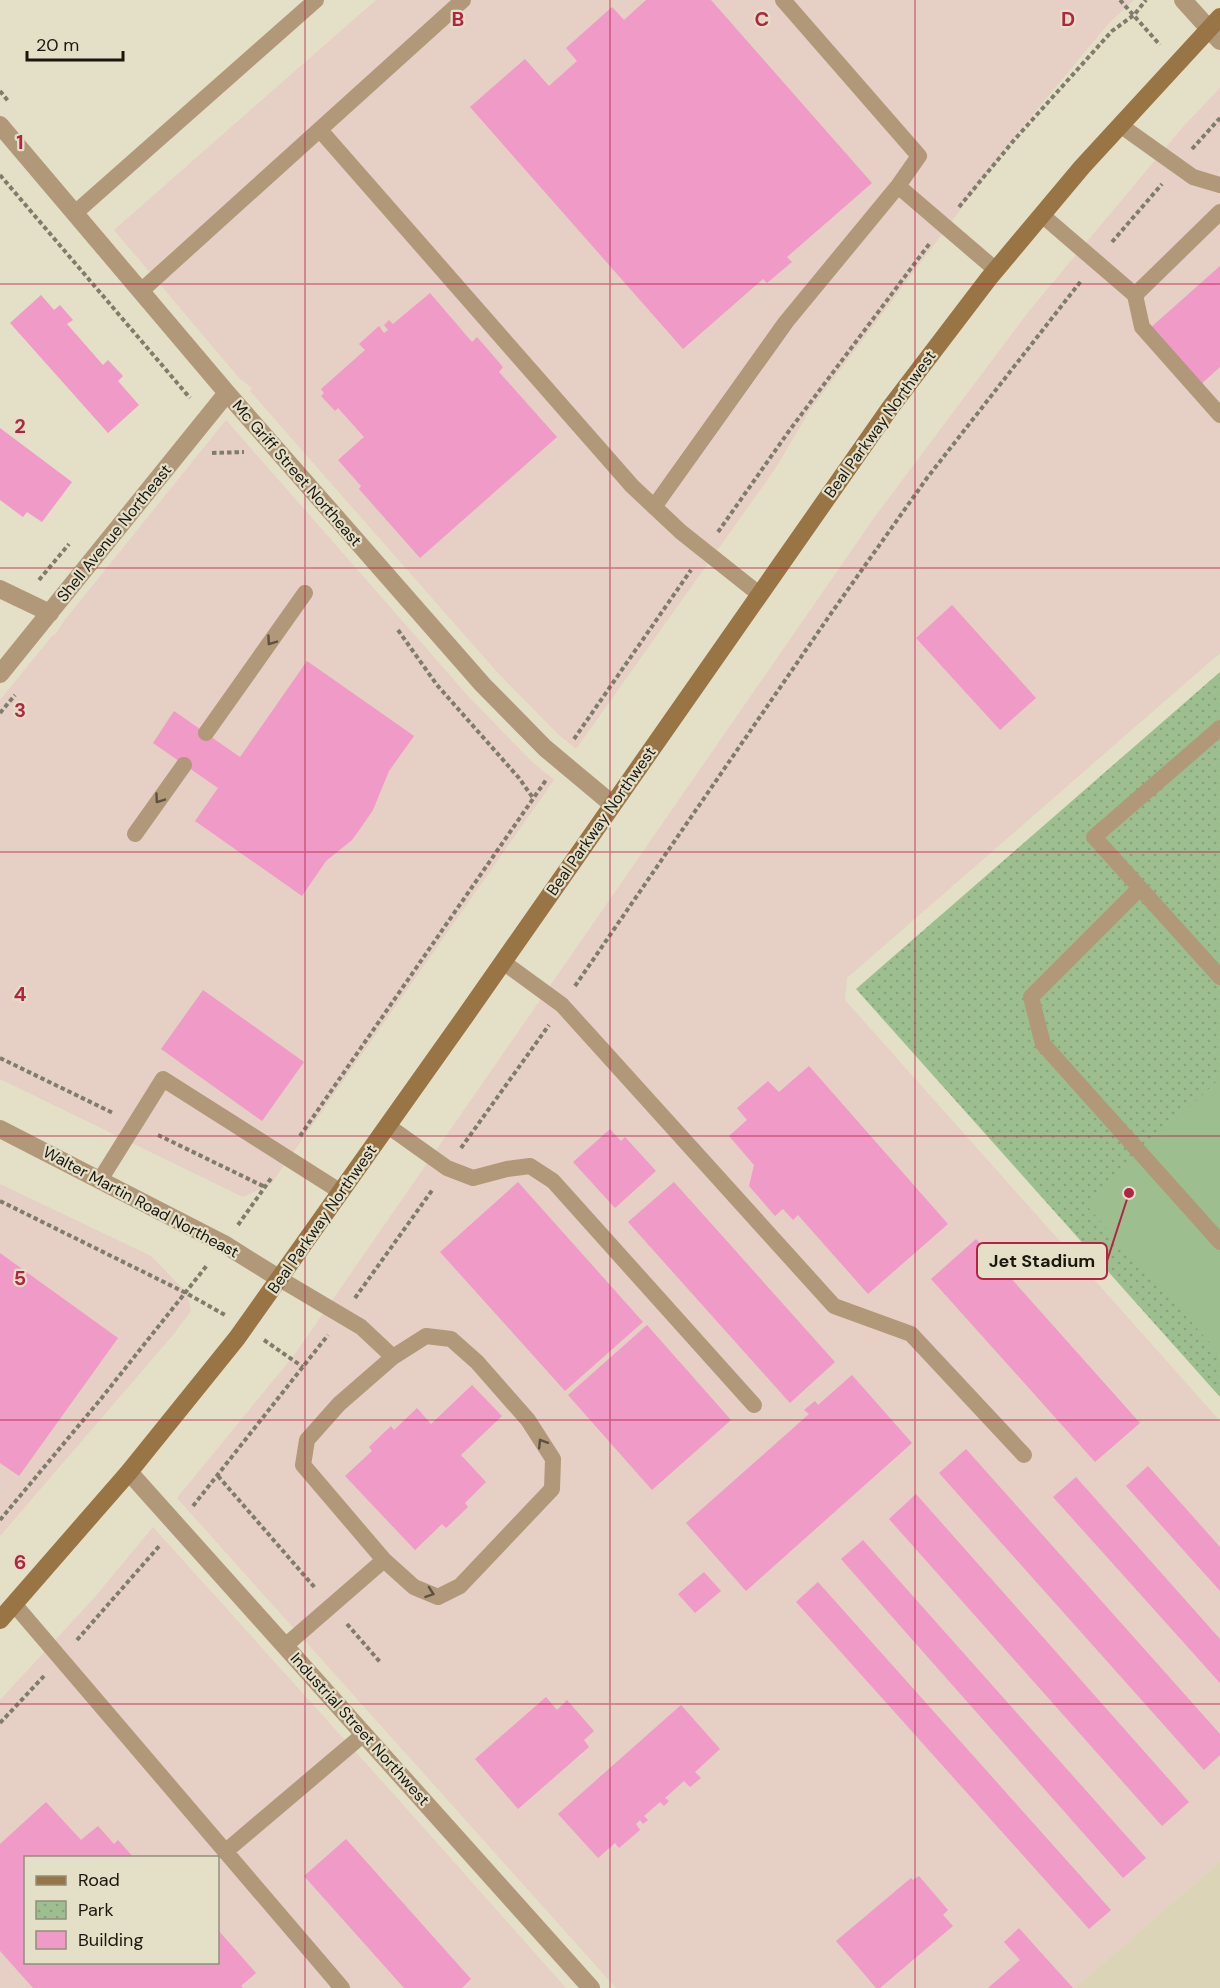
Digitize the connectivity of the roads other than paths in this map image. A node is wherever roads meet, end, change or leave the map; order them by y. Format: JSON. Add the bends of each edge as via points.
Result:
{"nodes":[{"id":1,"x":316,"y":0,"type":"edge"},
{"id":2,"x":463,"y":0,"type":"edge"},
{"id":3,"x":783,"y":0,"type":"edge"},
{"id":4,"x":1183,"y":0,"type":"edge"},
{"id":5,"x":1216,"y":29,"type":"edge"},
{"id":6,"x":0,"y":125,"type":"edge"},
{"id":7,"x":1120,"y":125,"type":"junction"},
{"id":8,"x":320,"y":130,"type":"junction"},
{"id":9,"x":1220,"y":185,"type":"edge"},
{"id":10,"x":898,"y":186,"type":"junction"},
{"id":11,"x":1220,"y":212,"type":"edge"},
{"id":12,"x":75,"y":213,"type":"junction"},
{"id":13,"x":1042,"y":215,"type":"junction"},
{"id":14,"x":996,"y":270,"type":"junction"},
{"id":15,"x":141,"y":291,"type":"junction"},
{"id":16,"x":1135,"y":295,"type":"junction"},
{"id":17,"x":227,"y":393,"type":"junction"},
{"id":18,"x":1220,"y":415,"type":"edge"},
{"id":19,"x":654,"y":507,"type":"junction"},
{"id":20,"x":0,"y":589,"type":"edge"},
{"id":21,"x":305,"y":593,"type":"dead end"},
{"id":22,"x":759,"y":594,"type":"junction"},
{"id":23,"x":50,"y":613,"type":"junction"},
{"id":24,"x":0,"y":674,"type":"edge"},
{"id":25,"x":1220,"y":728,"type":"edge"},
{"id":26,"x":206,"y":733,"type":"dead end"},
{"id":27,"x":184,"y":765,"type":"dead end"},
{"id":28,"x":612,"y":804,"type":"junction"},
{"id":29,"x":135,"y":834,"type":"dead end"},
{"id":30,"x":1140,"y":888,"type":"junction"},
{"id":31,"x":503,"y":962,"type":"junction"},
{"id":32,"x":1220,"y":976,"type":"edge"},
{"id":33,"x":388,"y":1126,"type":"junction"},
{"id":34,"x":0,"y":1129,"type":"edge"},
{"id":35,"x":100,"y":1180,"type":"junction"},
{"id":36,"x":341,"y":1192,"type":"junction"},
{"id":37,"x":1220,"y":1242,"type":"edge"},
{"id":38,"x":280,"y":1279,"type":"junction"},
{"id":39,"x":393,"y":1357,"type":"junction"},
{"id":40,"x":754,"y":1405,"type":"dead end"},
{"id":41,"x":1024,"y":1455,"type":"dead end"},
{"id":42,"x":129,"y":1472,"type":"junction"},
{"id":43,"x":384,"y":1560,"type":"junction"},
{"id":44,"x":14,"y":1604,"type":"junction"},
{"id":45,"x":0,"y":1620,"type":"edge"},
{"id":46,"x":285,"y":1646,"type":"junction"},
{"id":47,"x":364,"y":1734,"type":"junction"},
{"id":48,"x":226,"y":1851,"type":"junction"},
{"id":49,"x":342,"y":1988,"type":"edge"},
{"id":50,"x":591,"y":1988,"type":"edge"}],
"edges":[{"from":1,"to":12,"type":"lane"},
{"from":2,"to":8,"type":"lane"},
{"from":3,"to":10,"type":"lane","via":[[919,156]]},
{"from":4,"to":5,"type":"street"},
{"from":5,"to":7,"type":"main road","name":"Beal Parkway Northwest","via":[[1176,64]]},
{"from":6,"to":12,"type":"street","name":"Mc Griff Street Northeast"},
{"from":7,"to":9,"type":"lane","via":[[1193,177]]},
{"from":7,"to":13,"type":"main road","name":"Beal Parkway Northwest"},
{"from":8,"to":15,"type":"lane"},
{"from":8,"to":19,"type":"lane"},
{"from":10,"to":14,"type":"lane"},
{"from":10,"to":19,"type":"lane","via":[[786,322]]},
{"from":11,"to":16,"type":"lane"},
{"from":12,"to":15,"type":"street","name":"Mc Griff Street Northeast"},
{"from":13,"to":14,"type":"main road","name":"Beal Parkway Northwest"},
{"from":13,"to":16,"type":"lane"},
{"from":14,"to":22,"type":"main road","name":"Beal Parkway Northwest","via":[[890,408]]},
{"from":15,"to":17,"type":"street","name":"Mc Griff Street Northeast"},
{"from":16,"to":18,"type":"lane","via":[[1142,327]]},
{"from":17,"to":23,"type":"street","name":"Shell Avenue Northeast"},
{"from":17,"to":28,"type":"street","name":"Mc Griff Street Northeast","via":[[483,685],[545,748]]},
{"from":19,"to":22,"type":"lane"},
{"from":20,"to":23,"type":"street"},
{"from":21,"to":26,"type":"lane","one_way":true},
{"from":22,"to":28,"type":"main road","name":"Beal Parkway Northwest"},
{"from":23,"to":24,"type":"street","name":"Shell Avenue Northeast"},
{"from":25,"to":30,"type":"lane","via":[[1094,837]]},
{"from":27,"to":29,"type":"lane","one_way":true},
{"from":28,"to":31,"type":"main road","name":"Beal Parkway Northwest"},
{"from":30,"to":32,"type":"lane"},
{"from":30,"to":37,"type":"lane","via":[[1031,997],[1043,1044]]},
{"from":31,"to":33,"type":"main road","name":"Beal Parkway Northwest"},
{"from":31,"to":41,"type":"lane","via":[[562,1005],[834,1306],[911,1334]]},
{"from":33,"to":36,"type":"main road","name":"Beal Parkway Northwest"},
{"from":33,"to":40,"type":"lane","via":[[447,1168],[473,1178],[530,1166],[553,1181]]},
{"from":34,"to":35,"type":"street","name":"Walter Martin Road Northeast"},
{"from":35,"to":36,"type":"lane","via":[[163,1078]]},
{"from":35,"to":38,"type":"street","name":"Walter Martin Road Northeast","via":[[224,1244]]},
{"from":36,"to":38,"type":"main road","name":"Beal Parkway Northwest"},
{"from":38,"to":39,"type":"lane","via":[[361,1327]]},
{"from":38,"to":42,"type":"main road","name":"Beal Parkway Northwest"},
{"from":39,"to":43,"type":"lane","via":[[339,1404],[307,1440],[303,1465]]},
{"from":43,"to":39,"type":"lane","one_way":true,"via":[[414,1587],[438,1598],[460,1586],[552,1489],[552,1459],[528,1420],[451,1339],[426,1336]]},
{"from":42,"to":44,"type":"main road","name":"Beal Parkway Northwest"},
{"from":42,"to":46,"type":"street","name":"Industrial Street Northwest"},
{"from":43,"to":46,"type":"lane"},
{"from":44,"to":45,"type":"main road","name":"Beal Parkway Northwest"},
{"from":44,"to":48,"type":"lane"},
{"from":46,"to":47,"type":"street","name":"Industrial Street Northwest"},
{"from":47,"to":48,"type":"lane"},
{"from":47,"to":50,"type":"street","name":"Industrial Street Northwest"},
{"from":48,"to":49,"type":"lane"}]}
